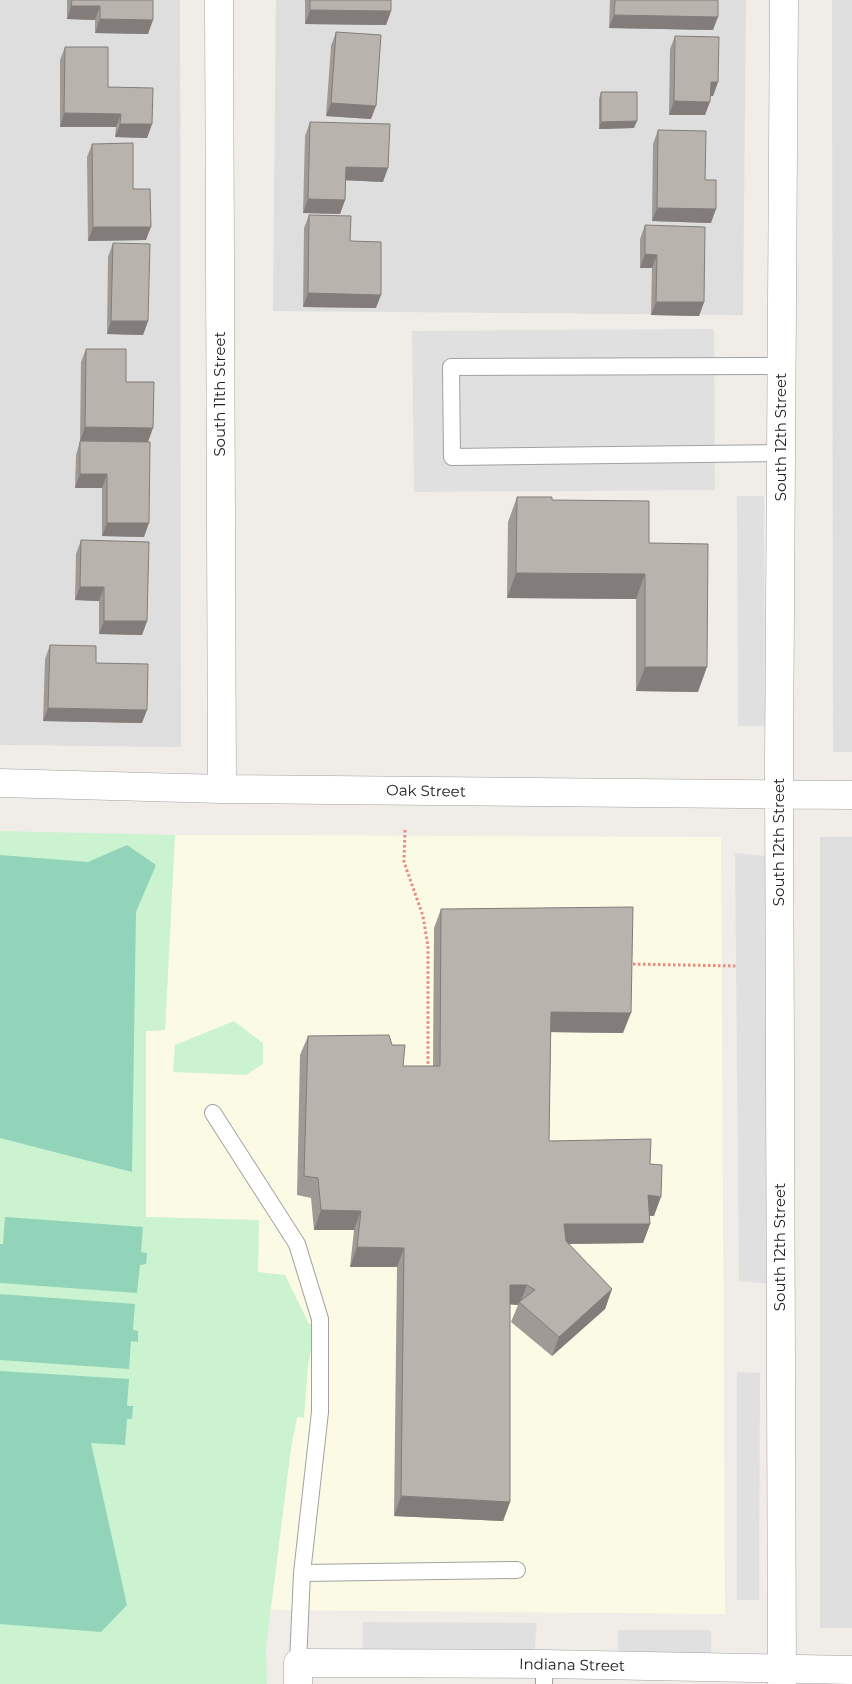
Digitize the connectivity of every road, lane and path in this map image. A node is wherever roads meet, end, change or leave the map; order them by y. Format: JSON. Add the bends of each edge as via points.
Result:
{"nodes":[{"id":1,"x":219,"y":0,"type":"edge"},
{"id":2,"x":784,"y":0,"type":"edge"},
{"id":3,"x":782,"y":366,"type":"junction"},
{"id":4,"x":781,"y":454,"type":"junction"},
{"id":5,"x":0,"y":783,"type":"edge"},
{"id":6,"x":222,"y":789,"type":"junction"},
{"id":7,"x":779,"y":794,"type":"junction"},
{"id":8,"x":852,"y":794,"type":"edge"},
{"id":9,"x":404,"y":830,"type":"dead end"},
{"id":10,"x":625,"y":964,"type":"edge"},
{"id":11,"x":736,"y":966,"type":"dead end"},
{"id":12,"x":428,"y":1070,"type":"edge"},
{"id":13,"x":213,"y":1113,"type":"dead end"},
{"id":14,"x":517,"y":1570,"type":"dead end"},
{"id":15,"x":302,"y":1573,"type":"junction"},
{"id":16,"x":852,"y":1670,"type":"edge"},
{"id":17,"x":298,"y":1672,"type":"edge"},
{"id":18,"x":544,"y":1674,"type":"edge"},
{"id":19,"x":782,"y":1676,"type":"edge"}],
"edges":[{"from":1,"to":6,"type":"street","name":"South 11th Street"},
{"from":2,"to":3,"type":"street","name":"South 12th Street"},
{"from":3,"to":4,"type":"street","name":"South 12th Street"},
{"from":3,"to":4,"type":"lane","via":[[451,367],[452,458]]},
{"from":4,"to":7,"type":"street","name":"South 12th Street"},
{"from":5,"to":6,"type":"street","name":"Oak Street"},
{"from":6,"to":7,"type":"street","name":"Oak Street"},
{"from":7,"to":8,"type":"street","name":"Oak Street"},
{"from":7,"to":19,"type":"street","name":"South 12th Street"},
{"from":9,"to":12,"type":"path","via":[[404,862],[423,916],[428,947]]},
{"from":10,"to":11,"type":"path"},
{"from":13,"to":15,"type":"lane","via":[[297,1244],[320,1319],[320,1412]]},
{"from":14,"to":15,"type":"lane"},
{"from":15,"to":17,"type":"lane"},
{"from":16,"to":19,"type":"street","name":"Indiana Street"},
{"from":17,"to":18,"type":"street","name":"Indiana Street"},
{"from":18,"to":19,"type":"street","name":"Indiana Street"}]}
